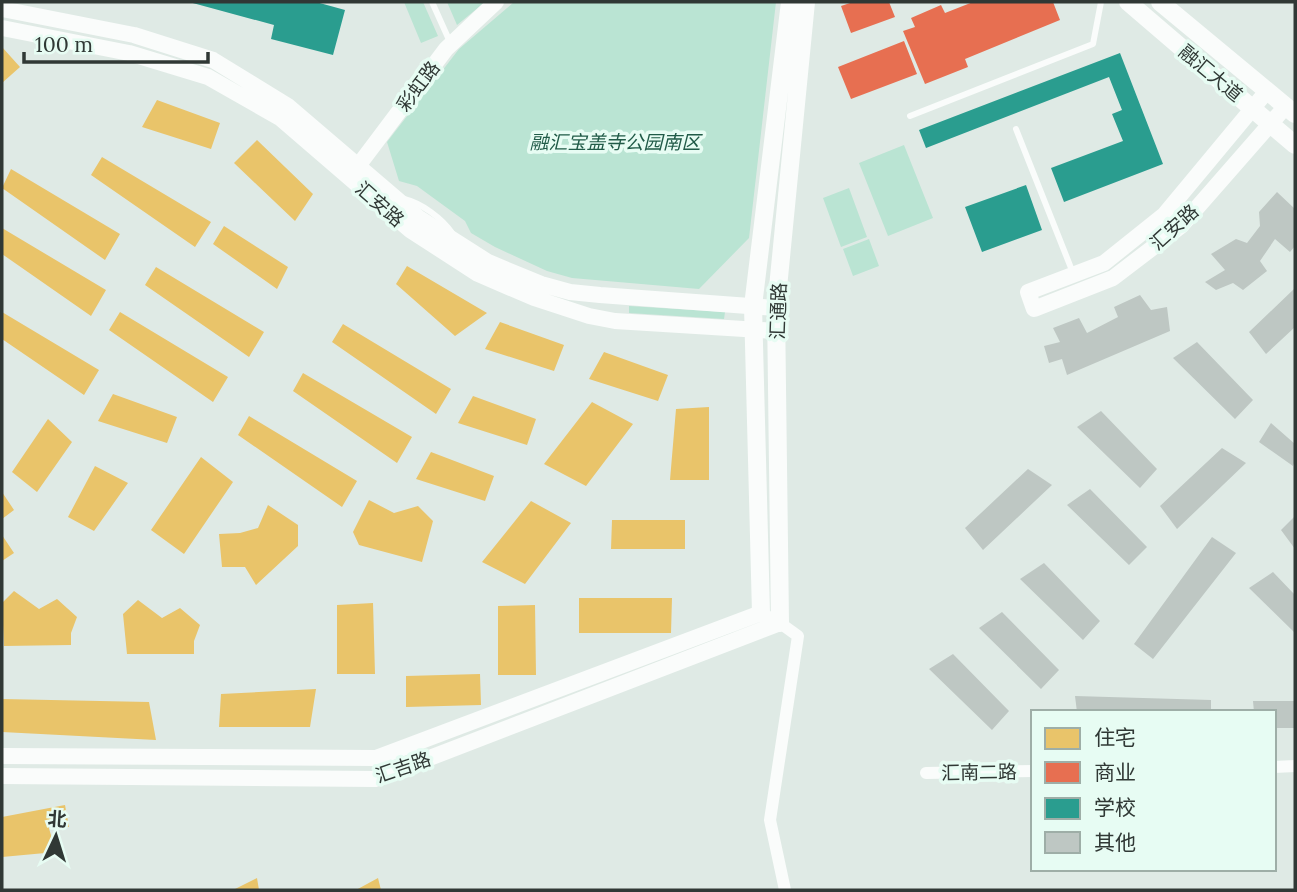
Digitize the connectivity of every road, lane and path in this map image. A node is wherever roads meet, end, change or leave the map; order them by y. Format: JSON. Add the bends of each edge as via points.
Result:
{"nodes":[{"id":1,"x":432,"y":2,"type":"edge"},
{"id":2,"x":496,"y":2,"type":"edge"},
{"id":3,"x":790,"y":2,"type":"edge"},
{"id":4,"x":806,"y":2,"type":"edge"},
{"id":5,"x":1101,"y":2,"type":"edge"},
{"id":6,"x":1128,"y":2,"type":"edge"},
{"id":7,"x":1160,"y":2,"type":"edge"},
{"id":8,"x":2,"y":9,"type":"edge"},
{"id":9,"x":2,"y":28,"type":"edge"},
{"id":10,"x":450,"y":44,"type":"junction"},
{"id":11,"x":1267,"y":91,"type":"junction"},
{"id":12,"x":1253,"y":108,"type":"junction"},
{"id":13,"x":1291,"y":110,"type":"edge"},
{"id":14,"x":910,"y":116,"type":"dead end"},
{"id":15,"x":1271,"y":124,"type":"junction"},
{"id":16,"x":1016,"y":129,"type":"dead end"},
{"id":17,"x":1295,"y":145,"type":"edge"},
{"id":18,"x":353,"y":172,"type":"junction"},
{"id":19,"x":1074,"y":274,"type":"junction"},
{"id":20,"x":1081,"y":291,"type":"junction"},
{"id":21,"x":754,"y":306,"type":"junction"},
{"id":22,"x":776,"y":308,"type":"junction"},
{"id":23,"x":754,"y":331,"type":"junction"},
{"id":24,"x":776,"y":331,"type":"junction"},
{"id":25,"x":761,"y":613,"type":"junction"},
{"id":26,"x":780,"y":622,"type":"junction"},
{"id":27,"x":2,"y":756,"type":"edge"},
{"id":28,"x":1295,"y":766,"type":"edge"},
{"id":29,"x":1276,"y":767,"type":"edge"},
{"id":30,"x":1031,"y":771,"type":"edge"},
{"id":31,"x":926,"y":773,"type":"dead end"},
{"id":32,"x":2,"y":776,"type":"edge"},
{"id":33,"x":785,"y":890,"type":"edge"}],
"edges":[{"from":1,"to":10,"type":"lane"},
{"from":2,"to":10,"type":"street","name":"彩虹路"},
{"from":3,"to":21,"type":"main road","name":"汇通路"},
{"from":4,"to":22,"type":"main road","name":"汇通路"},
{"from":5,"to":14,"type":"lane","via":[[1093,44]]},
{"from":6,"to":12,"type":"main road","name":"融汇大道"},
{"from":7,"to":11,"type":"main road","name":"融汇大道"},
{"from":8,"to":18,"type":"street","name":"汇安路","via":[[134,35],[213,60],[288,106]]},
{"from":9,"to":18,"type":"street","name":"汇安路","via":[[129,52],[208,77],[280,118]]},
{"from":10,"to":18,"type":"street","name":"彩虹路"},
{"from":11,"to":12,"type":"street","name":"汇安路"},
{"from":11,"to":13,"type":"main road","name":"融汇大道"},
{"from":12,"to":15,"type":"main road","name":"融汇大道"},
{"from":12,"to":19,"type":"street","name":"汇安路","via":[[1164,215],[1104,263]]},
{"from":13,"to":15,"type":"street","name":"汇安路"},
{"from":15,"to":17,"type":"main road","name":"融汇大道"},
{"from":15,"to":20,"type":"street","name":"汇安路","via":[[1181,226],[1113,278]]},
{"from":16,"to":19,"type":"lane"},
{"from":18,"to":21,"type":"street","name":"汇安路","via":[[488,262],[541,284],[570,292]]},
{"from":18,"to":23,"type":"street","name":"汇安路","via":[[410,230],[478,274],[534,298],[615,321]]},
{"from":19,"to":20,"type":"lane"},
{"from":19,"to":20,"type":"street","name":"汇安路","via":[[1028,292],[1034,309]]},
{"from":21,"to":22,"type":"street","name":"汇安路"},
{"from":21,"to":23,"type":"main road","name":"汇通路"},
{"from":22,"to":24,"type":"main road","name":"汇通路"},
{"from":23,"to":24,"type":"street","name":"汇安路"},
{"from":23,"to":25,"type":"main road","name":"汇通路"},
{"from":24,"to":26,"type":"main road","name":"汇通路"},
{"from":25,"to":26,"type":"street"},
{"from":25,"to":27,"type":"street","name":"汇吉路","via":[[376,758]]},
{"from":26,"to":32,"type":"street","name":"汇吉路","via":[[376,779]]},
{"from":26,"to":33,"type":"street","via":[[798,636],[770,820]]},
{"from":28,"to":29,"type":"street"},
{"from":30,"to":31,"type":"street","name":"汇南二路"}]}
